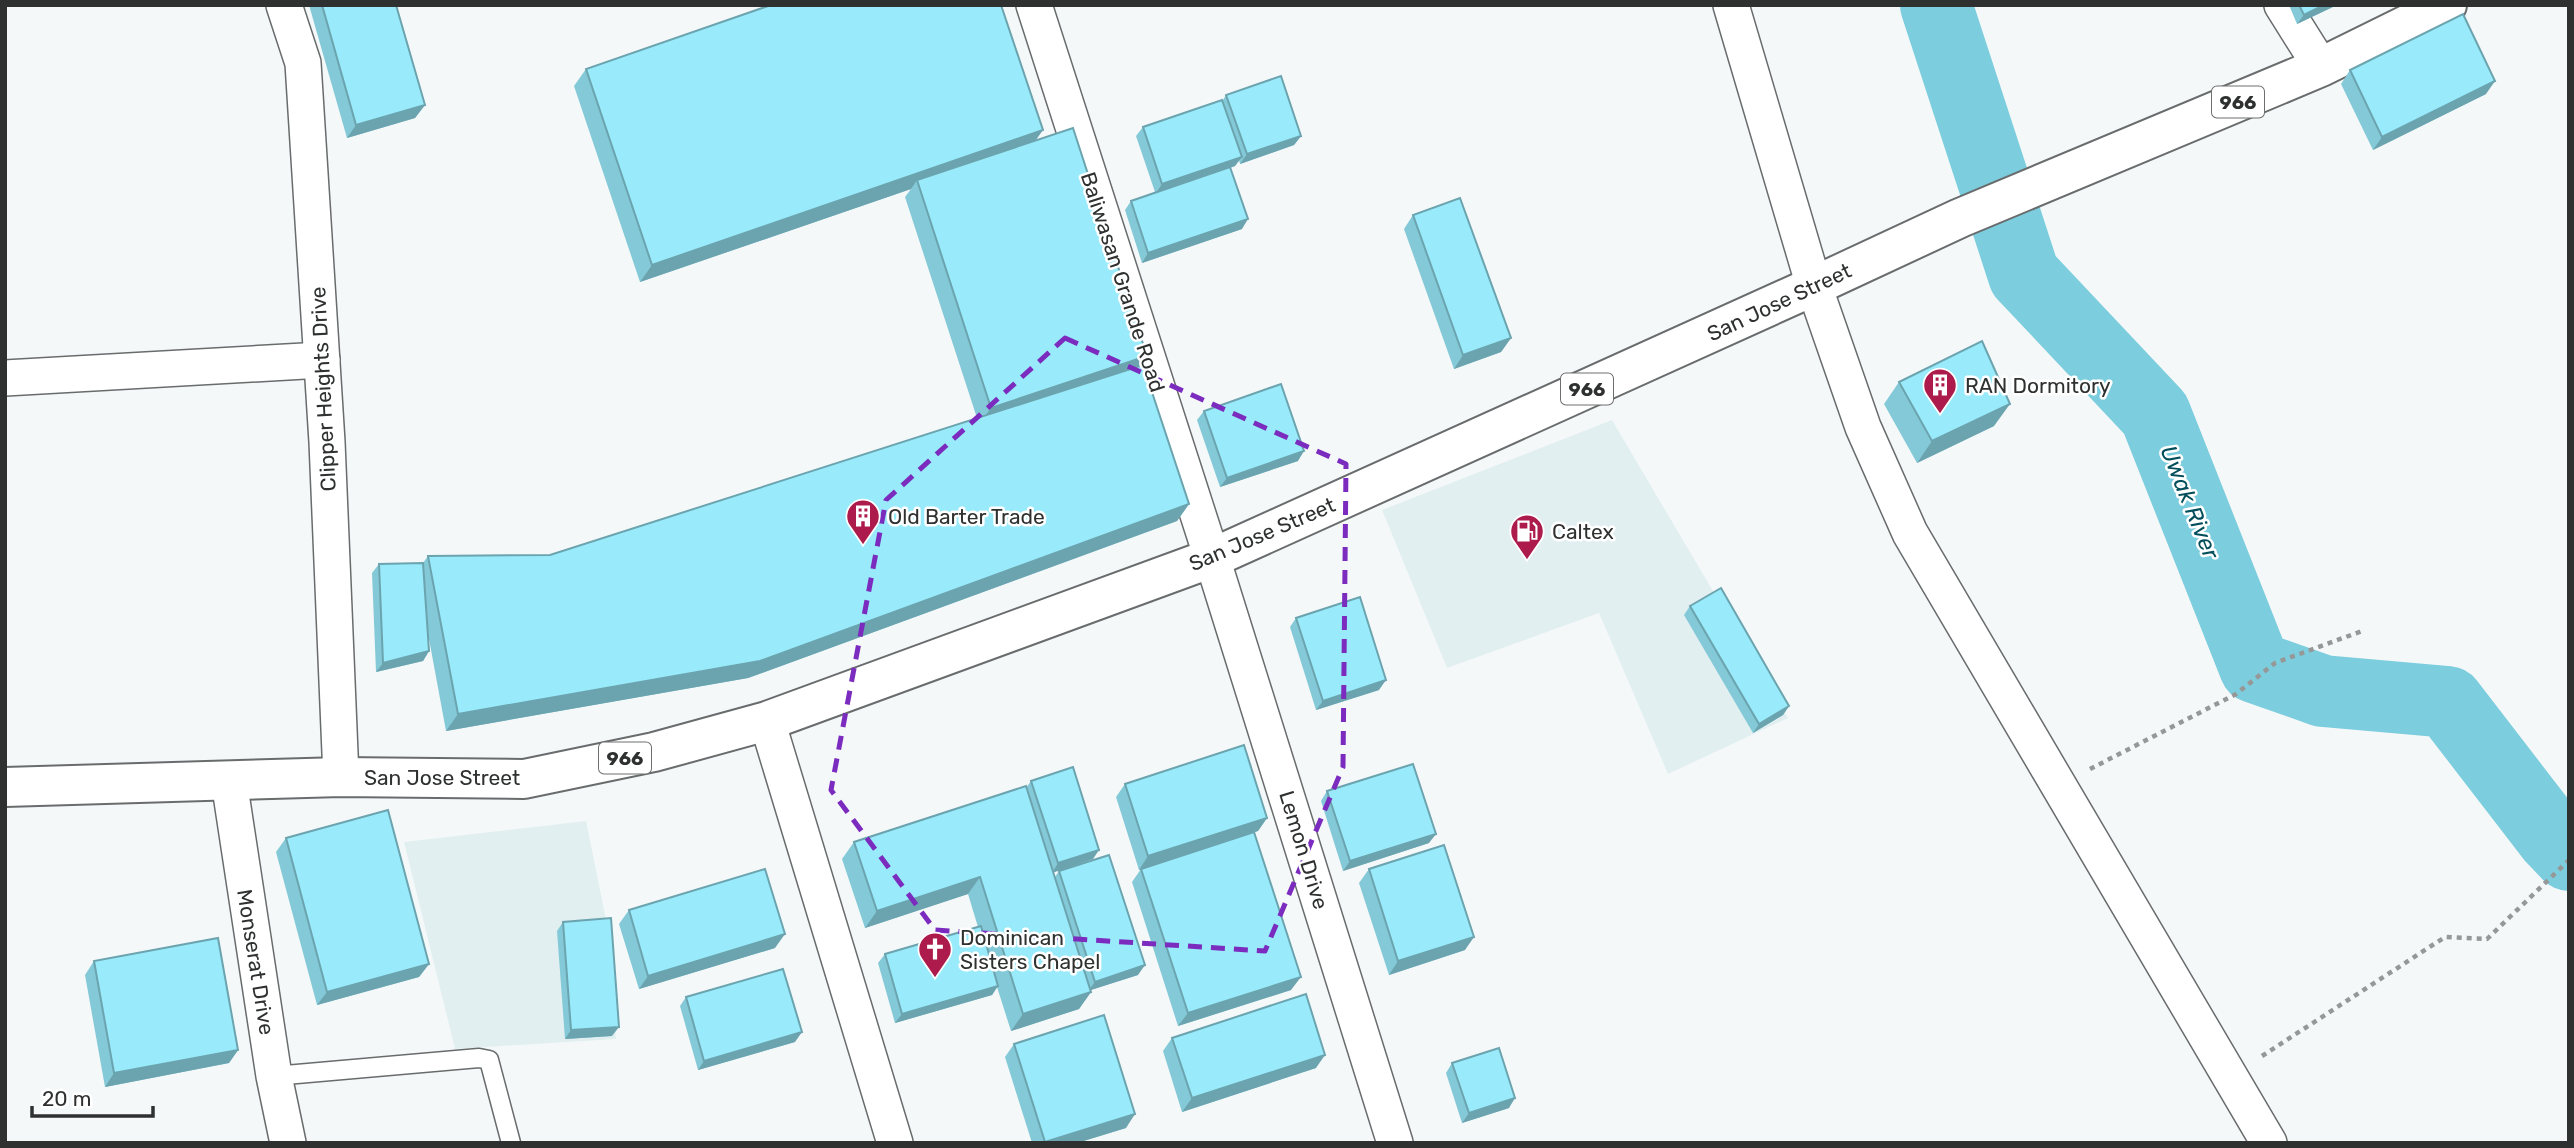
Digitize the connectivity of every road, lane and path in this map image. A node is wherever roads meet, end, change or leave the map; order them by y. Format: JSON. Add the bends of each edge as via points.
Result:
{"nodes":[{"id":1,"x":284,"y":5,"type":"edge"},
{"id":2,"x":1034,"y":5,"type":"edge"},
{"id":3,"x":1731,"y":5,"type":"edge"},
{"id":4,"x":2282,"y":5,"type":"edge"},
{"id":5,"x":2447,"y":5,"type":"edge"},
{"id":6,"x":2397,"y":16,"type":"edge"},
{"id":7,"x":2321,"y":67,"type":"junction"},
{"id":8,"x":1814,"y":286,"type":"junction"},
{"id":9,"x":322,"y":360,"type":"junction"},
{"id":10,"x":5,"y":378,"type":"edge"},
{"id":11,"x":1212,"y":558,"type":"junction"},
{"id":12,"x":2362,"y":631,"type":"dead end"},
{"id":13,"x":767,"y":721,"type":"junction"},
{"id":14,"x":341,"y":777,"type":"junction"},
{"id":15,"x":229,"y":781,"type":"junction"},
{"id":16,"x":2059,"y":786,"type":"junction"},
{"id":17,"x":5,"y":787,"type":"edge"},
{"id":18,"x":2569,"y":860,"type":"edge"},
{"id":19,"x":274,"y":1076,"type":"junction"},
{"id":20,"x":2230,"y":1077,"type":"junction"},
{"id":21,"x":288,"y":1143,"type":"edge"},
{"id":22,"x":511,"y":1143,"type":"edge"},
{"id":23,"x":895,"y":1143,"type":"edge"},
{"id":24,"x":1395,"y":1143,"type":"edge"},
{"id":25,"x":2269,"y":1143,"type":"edge"}],
"edges":[{"from":1,"to":9,"type":"street","name":"Clipper Heights Drive","via":[[303,63]]},
{"from":2,"to":11,"type":"street","name":"Baliwasan Grande Road"},
{"from":3,"to":8,"type":"street"},
{"from":4,"to":7,"type":"street"},
{"from":5,"to":6,"type":"main road","name":"San Jose Street","number":"966"},
{"from":6,"to":7,"type":"main road","name":"San Jose Street","number":"966"},
{"from":7,"to":8,"type":"main road","name":"San Jose Street","number":"966","via":[[1960,218]]},
{"from":8,"to":11,"type":"main road","name":"San Jose Street","number":"966"},
{"from":8,"to":16,"type":"street","via":[[1863,426],[1910,533]]},
{"from":9,"to":10,"type":"street"},
{"from":9,"to":14,"type":"street","name":"Clipper Heights Drive"},
{"from":11,"to":13,"type":"main road","name":"San Jose Street","number":"966"},
{"from":11,"to":24,"type":"street","name":"Lemon Drive"},
{"from":12,"to":16,"type":"path","via":[[2275,663],[2236,694]]},
{"from":13,"to":14,"type":"main road","name":"San Jose Street","number":"966","via":[[654,752],[524,779]]},
{"from":13,"to":23,"type":"street"},
{"from":14,"to":15,"type":"main road","name":"San Jose Street","number":"966"},
{"from":15,"to":17,"type":"main road","name":"San Jose Street","number":"966"},
{"from":15,"to":19,"type":"street","name":"Monserat Drive"},
{"from":16,"to":20,"type":"street"},
{"from":18,"to":20,"type":"path","via":[[2487,939],[2445,937]]},
{"from":19,"to":21,"type":"street","name":"Monserat Drive"},
{"from":19,"to":22,"type":"lane","via":[[489,1060]]},
{"from":20,"to":25,"type":"street"}]}
